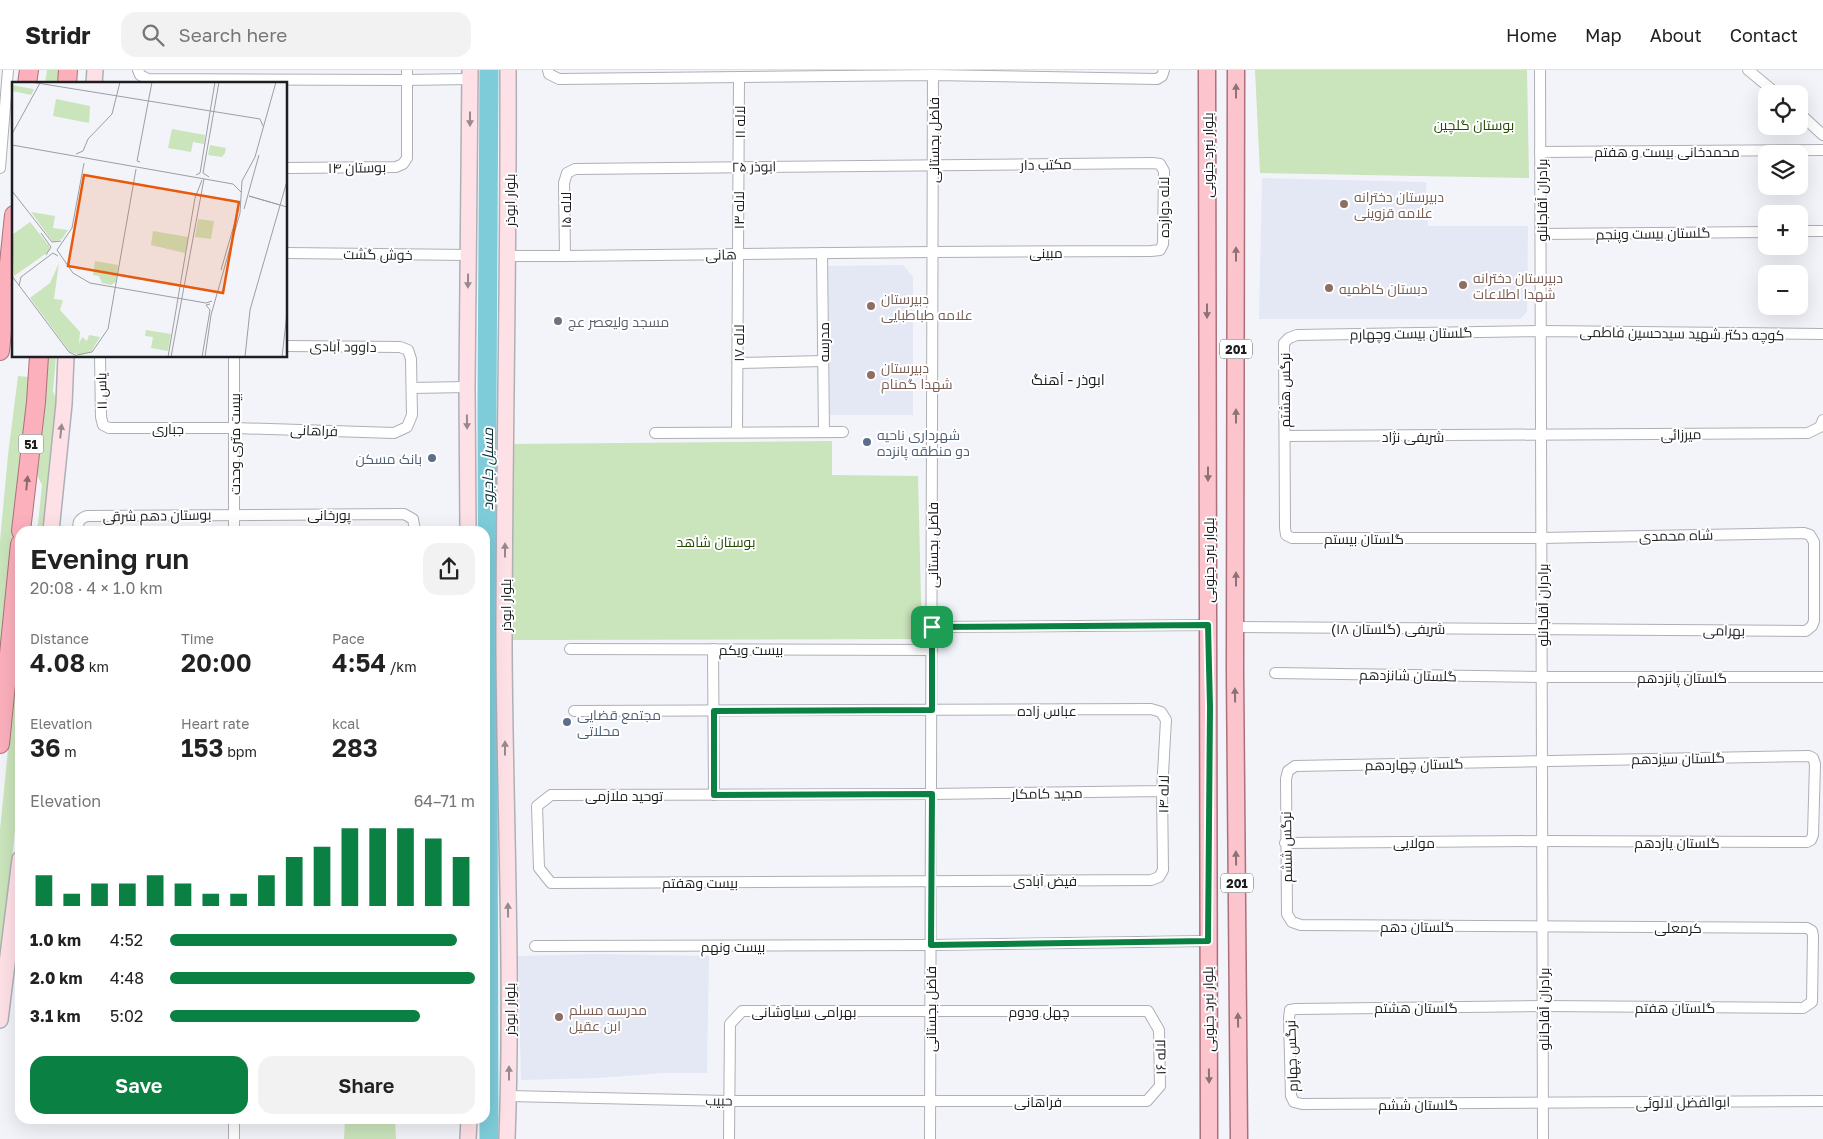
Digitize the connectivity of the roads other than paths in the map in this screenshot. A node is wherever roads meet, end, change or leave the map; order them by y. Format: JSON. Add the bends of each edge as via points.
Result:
{"nodes":[{"id":1,"x":8,"y":70,"type":"edge"},
{"id":2,"x":138,"y":70,"type":"edge"},
{"id":3,"x":508,"y":70,"type":"edge"},
{"id":4,"x":548,"y":70,"type":"edge"},
{"id":5,"x":1207,"y":70,"type":"edge"},
{"id":6,"x":1236,"y":70,"type":"edge"},
{"id":7,"x":1540,"y":70,"type":"edge"},
{"id":8,"x":1748,"y":70,"type":"edge"},
{"id":9,"x":933,"y":73,"type":"edge"},
{"id":10,"x":1163,"y":73,"type":"edge"},
{"id":11,"x":470,"y":74,"type":"edge"},
{"id":12,"x":407,"y":75,"type":"edge"},
{"id":13,"x":234,"y":77,"type":"edge"},
{"id":14,"x":739,"y":77,"type":"junction"},
{"id":15,"x":1766,"y":85,"type":"edge"},
{"id":16,"x":3,"y":105,"type":"edge"},
{"id":17,"x":1808,"y":121,"type":"edge"},
{"id":18,"x":1823,"y":135,"type":"edge"},
{"id":19,"x":1823,"y":150,"type":"edge"},
{"id":20,"x":1540,"y":152,"type":"junction"},
{"id":21,"x":1160,"y":164,"type":"joint"},
{"id":22,"x":933,"y":165,"type":"junction"},
{"id":23,"x":739,"y":166,"type":"junction"},
{"id":24,"x":0,"y":168,"type":"edge"},
{"id":25,"x":288,"y":168,"type":"edge"},
{"id":26,"x":574,"y":169,"type":"joint"},
{"id":27,"x":1808,"y":231,"type":"edge"},
{"id":28,"x":1823,"y":231,"type":"edge"},
{"id":29,"x":1758,"y":232,"type":"edge"},
{"id":30,"x":12,"y":234,"type":"edge"},
{"id":31,"x":1541,"y":234,"type":"junction"},
{"id":32,"x":1160,"y":250,"type":"joint"},
{"id":33,"x":933,"y":252,"type":"junction"},
{"id":34,"x":288,"y":253,"type":"edge"},
{"id":35,"x":822,"y":253,"type":"junction"},
{"id":36,"x":738,"y":254,"type":"junction"},
{"id":37,"x":469,"y":255,"type":"junction"},
{"id":38,"x":509,"y":256,"type":"junction"},
{"id":39,"x":565,"y":256,"type":"junction"},
{"id":40,"x":1541,"y":331,"type":"junction"},
{"id":41,"x":1823,"y":334,"type":"edge"},
{"id":42,"x":1284,"y":344,"type":"joint"},
{"id":43,"x":288,"y":346,"type":"edge"},
{"id":44,"x":0,"y":351,"type":"edge"},
{"id":45,"x":39,"y":358,"type":"edge"},
{"id":46,"x":66,"y":358,"type":"edge"},
{"id":47,"x":100,"y":358,"type":"edge"},
{"id":48,"x":234,"y":358,"type":"edge"},
{"id":49,"x":823,"y":361,"type":"junction"},
{"id":50,"x":738,"y":363,"type":"junction"},
{"id":51,"x":467,"y":386,"type":"junction"},
{"id":52,"x":412,"y":388,"type":"junction"},
{"id":53,"x":1822,"y":424,"type":"edge"},
{"id":54,"x":103,"y":425,"type":"joint"},
{"id":55,"x":235,"y":428,"type":"junction"},
{"id":56,"x":737,"y":432,"type":"junction"},
{"id":57,"x":824,"y":432,"type":"junction"},
{"id":58,"x":843,"y":432,"type":"dead end"},
{"id":59,"x":655,"y":433,"type":"dead end"},
{"id":60,"x":1541,"y":435,"type":"junction"},
{"id":61,"x":1285,"y":436,"type":"junction"},
{"id":62,"x":234,"y":514,"type":"junction"},
{"id":63,"x":22,"y":526,"type":"edge"},
{"id":64,"x":52,"y":526,"type":"edge"},
{"id":65,"x":78,"y":526,"type":"edge"},
{"id":66,"x":234,"y":526,"type":"edge"},
{"id":67,"x":414,"y":526,"type":"edge"},
{"id":68,"x":468,"y":526,"type":"edge"},
{"id":69,"x":1810,"y":535,"type":"joint"},
{"id":70,"x":1541,"y":538,"type":"junction"},
{"id":71,"x":15,"y":594,"type":"edge"},
{"id":72,"x":1208,"y":625,"type":"junction"},
{"id":73,"x":932,"y":627,"type":"junction"},
{"id":74,"x":1235,"y":627,"type":"junction"},
{"id":75,"x":1542,"y":628,"type":"junction"},
{"id":76,"x":570,"y":649,"type":"dead end"},
{"id":77,"x":713,"y":649,"type":"junction"},
{"id":78,"x":932,"y":650,"type":"junction"},
{"id":79,"x":1275,"y":673,"type":"dead end"},
{"id":80,"x":1542,"y":677,"type":"junction"},
{"id":81,"x":1823,"y":677,"type":"edge"},
{"id":82,"x":932,"y":710,"type":"junction"},
{"id":83,"x":574,"y":711,"type":"dead end"},
{"id":84,"x":714,"y":711,"type":"junction"},
{"id":85,"x":1161,"y":712,"type":"joint"},
{"id":86,"x":0,"y":744,"type":"edge"},
{"id":87,"x":1542,"y":760,"type":"junction"},
{"id":88,"x":1288,"y":771,"type":"joint"},
{"id":89,"x":1162,"y":791,"type":"junction"},
{"id":90,"x":932,"y":794,"type":"junction"},
{"id":91,"x":714,"y":795,"type":"junction"},
{"id":92,"x":537,"y":806,"type":"joint"},
{"id":93,"x":1811,"y":840,"type":"joint"},
{"id":94,"x":1542,"y":841,"type":"junction"},
{"id":95,"x":1285,"y":844,"type":"junction"},
{"id":96,"x":1158,"y":877,"type":"joint"},
{"id":97,"x":931,"y":880,"type":"junction"},
{"id":98,"x":15,"y":899,"type":"edge"},
{"id":99,"x":1292,"y":922,"type":"joint"},
{"id":100,"x":1542,"y":926,"type":"junction"},
{"id":101,"x":1208,"y":941,"type":"junction"},
{"id":102,"x":931,"y":945,"type":"junction"},
{"id":103,"x":535,"y":946,"type":"dead end"},
{"id":104,"x":1542,"y":1006,"type":"junction"},
{"id":105,"x":1808,"y":1006,"type":"joint"},
{"id":106,"x":1290,"y":1010,"type":"joint"},
{"id":107,"x":930,"y":1011,"type":"junction"},
{"id":108,"x":1148,"y":1011,"type":"joint"},
{"id":109,"x":0,"y":1020,"type":"edge"},
{"id":110,"x":509,"y":1096,"type":"junction"},
{"id":111,"x":729,"y":1101,"type":"junction"},
{"id":112,"x":930,"y":1101,"type":"junction"},
{"id":113,"x":1147,"y":1101,"type":"joint"},
{"id":114,"x":1823,"y":1101,"type":"edge"},
{"id":115,"x":1294,"y":1102,"type":"joint"},
{"id":116,"x":1543,"y":1104,"type":"junction"},
{"id":117,"x":234,"y":1124,"type":"edge"},
{"id":118,"x":469,"y":1124,"type":"edge"},
{"id":119,"x":234,"y":1139,"type":"edge"},
{"id":120,"x":468,"y":1139,"type":"edge"},
{"id":121,"x":507,"y":1139,"type":"edge"},
{"id":122,"x":729,"y":1139,"type":"edge"},
{"id":123,"x":930,"y":1139,"type":"edge"},
{"id":124,"x":1209,"y":1139,"type":"edge"},
{"id":125,"x":1239,"y":1139,"type":"edge"},
{"id":126,"x":1543,"y":1139,"type":"edge"}],
"edges":[{"from":1,"to":16,"type":"street"},
{"from":2,"to":13,"type":"street","via":[[140,76],[148,79]]},
{"from":3,"to":38,"type":"main road","name":"بلوار ابوذر"},
{"from":4,"to":14,"type":"street","via":[[559,79]]},
{"from":5,"to":72,"type":"main road","name":"بلوار نبرد جنوبی","number":"201","one_way":true},
{"from":74,"to":6,"type":"main road","name":"بلوار نبرد جنوبی","number":"201","one_way":true},
{"from":7,"to":20,"type":"street","name":"برادران آقاجانلو"},
{"from":8,"to":15,"type":"street"},
{"from":9,"to":10,"type":"street","via":[[1157,79]]},
{"from":9,"to":14,"type":"street"},
{"from":9,"to":22,"type":"street","name":"فاضل بجستانی"},
{"from":11,"to":12,"type":"street"},
{"from":11,"to":37,"type":"main road","one_way":true},
{"from":12,"to":13,"type":"street"},
{"from":12,"to":25,"type":"street","name":"بوستان ۱۴","via":[[408,158],[403,164],[396,167]]},
{"from":14,"to":23,"type":"street","name":"لاله ۱۱"},
{"from":16,"to":24,"type":"street"},
{"from":17,"to":18,"type":"street"},
{"from":19,"to":20,"type":"street","name":"محمدخانی بیست و هفتم"},
{"from":20,"to":31,"type":"street","name":"برادران آقاجانلو"},
{"from":21,"to":22,"type":"street","name":"مکتب دار"},
{"from":21,"to":32,"type":"street","name":"لاله دوازده","via":[[1164,171],[1163,244]]},
{"from":22,"to":23,"type":"street","name":"ابوذر ۲۵"},
{"from":22,"to":33,"type":"street","name":"فاضل بجستانی"},
{"from":23,"to":26,"type":"street","name":"ابوذر ۲۵"},
{"from":23,"to":36,"type":"street","name":"لاله ۱۳"},
{"from":26,"to":39,"type":"street","name":"لاله ۱۵","via":[[567,173],[564,183]]},
{"from":27,"to":28,"type":"street"},
{"from":29,"to":31,"type":"street","name":"گلستان بیست وپنجم"},
{"from":30,"to":44,"type":"highway"},
{"from":31,"to":40,"type":"street","name":"برادران آقاجانلو"},
{"from":32,"to":33,"type":"street","name":"مبینی"},
{"from":33,"to":35,"type":"street","name":"هانی"},
{"from":33,"to":73,"type":"street","name":"فاضل بجستانی"},
{"from":34,"to":37,"type":"street","name":"خوش گشت"},
{"from":35,"to":36,"type":"street","name":"هانی"},
{"from":35,"to":49,"type":"street","name":"مدرسه"},
{"from":36,"to":39,"type":"street","name":"هانی"},
{"from":36,"to":50,"type":"street","name":"لاله ۱۷"},
{"from":37,"to":51,"type":"main road","one_way":true},
{"from":38,"to":39,"type":"street","name":"هانی"},
{"from":110,"to":38,"type":"main road","name":"بلوار ابوذر","one_way":true,"via":[[504,648]]},
{"from":40,"to":41,"type":"street","name":"کوچه دکتر شهید سیدحسین فاطمی"},
{"from":40,"to":42,"type":"street","name":"گلستان بیست وچهارم","via":[[1297,335]]},
{"from":40,"to":60,"type":"street","name":"برادران آقاجانلو"},
{"from":42,"to":61,"type":"street","name":"نرگس هشتم"},
{"from":43,"to":52,"type":"street","name":"داوود آبادی","via":[[400,347],[408,350],[411,359]]},
{"from":63,"to":45,"type":"highway","number":"51","one_way":true},
{"from":64,"to":46,"type":"main road","one_way":true},
{"from":47,"to":54,"type":"street","name":"یاس ۱۱"},
{"from":48,"to":55,"type":"street","name":"بیست متری وحدت"},
{"from":49,"to":50,"type":"street"},
{"from":49,"to":57,"type":"street","name":"مدرسه"},
{"from":50,"to":56,"type":"street","name":"لاله ۱۷"},
{"from":51,"to":52,"type":"street"},
{"from":51,"to":68,"type":"main road","one_way":true},
{"from":52,"to":55,"type":"street","name":"فراهانی","via":[[412,415],[407,427],[394,433]]},
{"from":53,"to":60,"type":"street","name":"میرزائی","via":[[1808,432]]},
{"from":54,"to":55,"type":"street","name":"جباری","via":[[108,428]]},
{"from":55,"to":62,"type":"street","name":"بیست متری وحدت"},
{"from":56,"to":57,"type":"street"},
{"from":56,"to":59,"type":"street"},
{"from":57,"to":58,"type":"street"},
{"from":60,"to":61,"type":"street","name":"شریفی نژاد"},
{"from":60,"to":70,"type":"street","name":"برادران آقاجانلو"},
{"from":61,"to":70,"type":"street","name":"گلستان بیستم","via":[[1285,528],[1286,535],[1292,538]]},
{"from":62,"to":65,"type":"street","name":"بوستان دهم شرقی","via":[[86,516],[81,518]]},
{"from":62,"to":66,"type":"street","name":"بیست متری وحدت"},
{"from":62,"to":67,"type":"street","name":"پورخانی","via":[[404,514],[413,519]]},
{"from":69,"to":70,"type":"street","name":"شاه محمدی"},
{"from":69,"to":75,"type":"street","name":"بهرامی","via":[[1814,542],[1814,621],[1806,631]]},
{"from":70,"to":75,"type":"street","name":"برادران آقاجانلو"},
{"from":71,"to":86,"type":"highway"},
{"from":72,"to":73,"type":"street"},
{"from":72,"to":101,"type":"main road","name":"بلوار نبرد جنوبی","number":"201"},
{"from":73,"to":78,"type":"street","name":"فاضل بجستانی"},
{"from":74,"to":75,"type":"street","name":"شریفی (گلستان ۱۸)"},
{"from":125,"to":74,"type":"main road","name":"بلوار نبرد جنوبی","number":"201","one_way":true},
{"from":75,"to":80,"type":"street","name":"برادران آقاجانلو"},
{"from":76,"to":77,"type":"street","name":"بیست ویکم"},
{"from":77,"to":78,"type":"street","name":"بیست ویکم"},
{"from":77,"to":84,"type":"street"},
{"from":78,"to":82,"type":"street","name":"فاضل بجستانی"},
{"from":79,"to":80,"type":"street","name":"گلستان شانزدهم"},
{"from":80,"to":81,"type":"street","name":"گلستان پانزدهم"},
{"from":80,"to":87,"type":"street","name":"برادران آقاجانلو"},
{"from":82,"to":84,"type":"street","name":"عباس زاده"},
{"from":82,"to":85,"type":"street","name":"عباس زاده","via":[[1150,709]]},
{"from":82,"to":90,"type":"street","name":"فاضل بجستانی"},
{"from":83,"to":84,"type":"street","name":"عباس زاده"},
{"from":84,"to":91,"type":"street"},
{"from":85,"to":89,"type":"street","name":"لاله ۱۴","via":[[1166,720]]},
{"from":87,"to":88,"type":"street","name":"گلستان چهاردهم","via":[[1295,766]]},
{"from":87,"to":93,"type":"street","name":"گلستان سیزدهم","via":[[1809,756],[1815,764]]},
{"from":87,"to":94,"type":"street","name":"برادران آقاجانلو"},
{"from":88,"to":95,"type":"street","name":"نرگس ششم"},
{"from":89,"to":90,"type":"street","name":"مجید کامکار"},
{"from":89,"to":96,"type":"street","name":"لاله ۱۴","via":[[1163,870]]},
{"from":90,"to":91,"type":"street","name":"توحید ملازمی"},
{"from":90,"to":97,"type":"street","name":"فاضل بجستانی"},
{"from":91,"to":92,"type":"street","name":"توحید ملازمی","via":[[551,795]]},
{"from":92,"to":97,"type":"street","name":"بیست وهفتم","via":[[539,868],[551,883]]},
{"from":93,"to":94,"type":"street","name":"گلستان یازدهم"},
{"from":94,"to":95,"type":"street","name":"مولایی"},
{"from":94,"to":100,"type":"street","name":"برادران آقاجانلو"},
{"from":95,"to":99,"type":"street","name":"نرگس ششم","via":[[1287,914]]},
{"from":96,"to":97,"type":"street","name":"فیض آبادی","via":[[1151,880]]},
{"from":97,"to":102,"type":"street","name":"فاضل بجستانی"},
{"from":98,"to":109,"type":"main road"},
{"from":99,"to":100,"type":"street","name":"گلستان دهم","via":[[1301,925]]},
{"from":100,"to":104,"type":"street","name":"برادران آقاجانلو"},
{"from":100,"to":105,"type":"street","name":"کرمعلی","via":[[1807,928],[1812,931],[1812,1002]]},
{"from":101,"to":102,"type":"street","name":"بیست ونهم"},
{"from":101,"to":124,"type":"main road","name":"بلوار نبرد جنوبی","number":"201","one_way":true},
{"from":102,"to":103,"type":"street","name":"بیست ونهم"},
{"from":102,"to":107,"type":"street","name":"فاضل بجستانی"},
{"from":104,"to":105,"type":"street","name":"گلستان هفتم"},
{"from":104,"to":106,"type":"street","name":"گلستان هشتم"},
{"from":104,"to":116,"type":"street","name":"برادران آقاجانلو"},
{"from":106,"to":115,"type":"street","name":"نرگس چهارم","via":[[1290,1096]]},
{"from":107,"to":108,"type":"street","name":"چهل ودوم"},
{"from":107,"to":111,"type":"street","name":"بهرامی سیاوشانی","via":[[742,1011],[730,1024]]},
{"from":107,"to":112,"type":"street","name":"فاضل بجستانی"},
{"from":108,"to":113,"type":"street","name":"لاله ۱۶","via":[[1160,1030],[1160,1086]]},
{"from":110,"to":111,"type":"street","name":"حبیب"},
{"from":110,"to":121,"type":"main road","name":"بلوار ابوذر"},
{"from":111,"to":112,"type":"street","name":"حبیب"},
{"from":111,"to":122,"type":"street","name":"بهرامی سیاوشانی"},
{"from":112,"to":113,"type":"street","name":"فراهانی"},
{"from":112,"to":123,"type":"street","name":"فاضل بجستانی"},
{"from":114,"to":116,"type":"street","name":"ابوالفضل لالوئی"},
{"from":115,"to":116,"type":"street","name":"گلستان ششم"},
{"from":116,"to":126,"type":"street","name":"برادران آقاجانلو"},
{"from":117,"to":119,"type":"street"},
{"from":118,"to":120,"type":"main road"}]}
